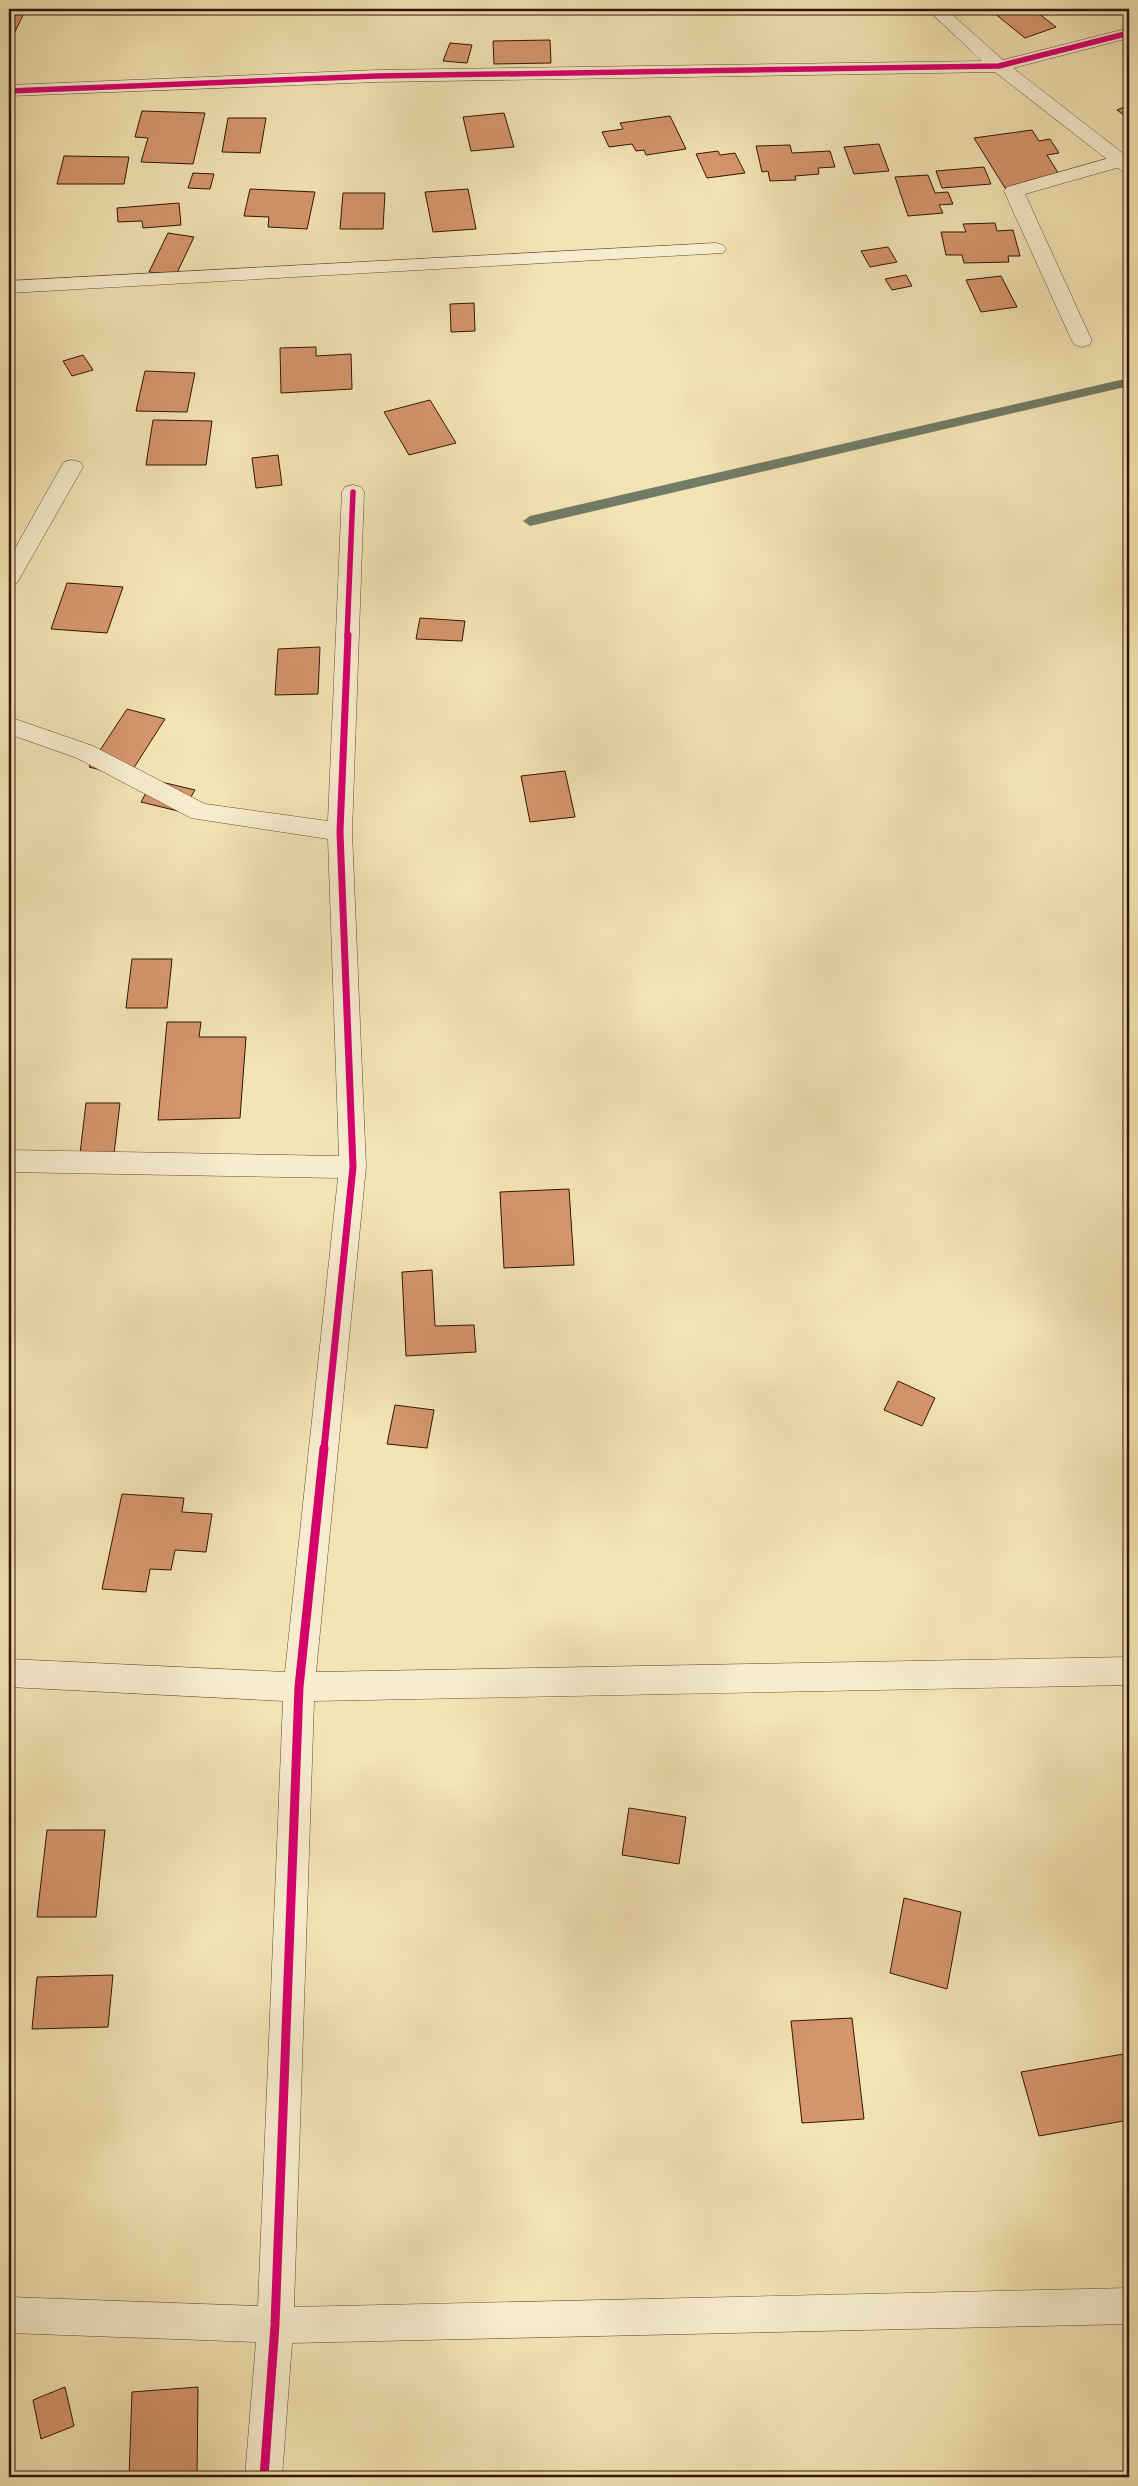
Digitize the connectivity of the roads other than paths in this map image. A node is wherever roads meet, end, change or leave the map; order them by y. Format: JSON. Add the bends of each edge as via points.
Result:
{"nodes":[{"id":1,"x":936,"y":9,"type":"edge"},
{"id":2,"x":1129,"y":33,"type":"edge"},
{"id":3,"x":999,"y":66,"type":"junction"},
{"id":4,"x":9,"y":91,"type":"edge"},
{"id":5,"x":1125,"y":164,"type":"edge"},
{"id":6,"x":716,"y":249,"type":"dead end"},
{"id":7,"x":9,"y":287,"type":"edge"},
{"id":8,"x":1082,"y":341,"type":"dead end"},
{"id":9,"x":72,"y":467,"type":"dead end"},
{"id":10,"x":353,"y":492,"type":"dead end"},
{"id":11,"x":9,"y":578,"type":"edge"},
{"id":12,"x":9,"y":725,"type":"edge"},
{"id":13,"x":340,"y":832,"type":"junction"},
{"id":14,"x":9,"y":1161,"type":"edge"},
{"id":15,"x":353,"y":1167,"type":"junction"},
{"id":16,"x":1129,"y":1670,"type":"edge"},
{"id":17,"x":9,"y":1673,"type":"edge"},
{"id":18,"x":299,"y":1686,"type":"junction"},
{"id":19,"x":1129,"y":2306,"type":"edge"},
{"id":20,"x":9,"y":2315,"type":"edge"},
{"id":21,"x":275,"y":2325,"type":"junction"},
{"id":22,"x":264,"y":2477,"type":"edge"}],
"edges":[{"from":1,"to":3,"type":"street"},
{"from":2,"to":3,"type":"street"},
{"from":3,"to":4,"type":"street","via":[[387,75]]},
{"from":3,"to":5,"type":"street"},
{"from":5,"to":8,"type":"street","via":[[1014,191]]},
{"from":6,"to":7,"type":"street"},
{"from":9,"to":11,"type":"street"},
{"from":10,"to":13,"type":"street"},
{"from":12,"to":13,"type":"street","via":[[85,752],[200,812]]},
{"from":13,"to":15,"type":"street"},
{"from":14,"to":15,"type":"street"},
{"from":15,"to":18,"type":"street"},
{"from":16,"to":18,"type":"street"},
{"from":17,"to":18,"type":"street"},
{"from":18,"to":21,"type":"street"},
{"from":19,"to":21,"type":"street"},
{"from":20,"to":21,"type":"street"},
{"from":21,"to":22,"type":"street"}]}
